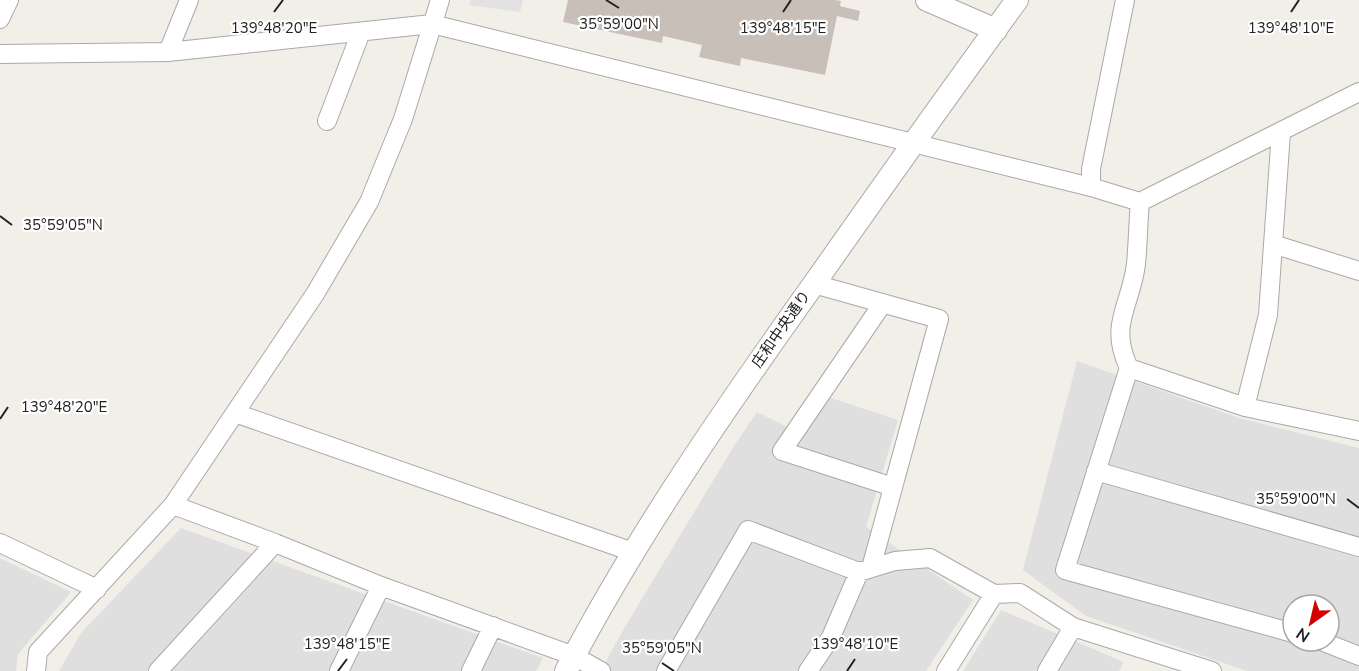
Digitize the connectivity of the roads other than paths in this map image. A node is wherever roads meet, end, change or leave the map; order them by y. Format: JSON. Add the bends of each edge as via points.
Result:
{"nodes":[{"id":1,"x":9,"y":0,"type":"edge"},
{"id":2,"x":189,"y":0,"type":"edge"},
{"id":3,"x":440,"y":0,"type":"edge"},
{"id":4,"x":927,"y":0,"type":"edge"},
{"id":5,"x":1017,"y":0,"type":"edge"},
{"id":6,"x":1125,"y":0,"type":"edge"},
{"id":7,"x":0,"y":19,"type":"edge"},
{"id":8,"x":432,"y":24,"type":"junction"},
{"id":9,"x":996,"y":30,"type":"junction"},
{"id":10,"x":362,"y":32,"type":"junction"},
{"id":11,"x":168,"y":52,"type":"junction"},
{"id":12,"x":0,"y":54,"type":"edge"},
{"id":13,"x":1359,"y":92,"type":"edge"},
{"id":14,"x":327,"y":121,"type":"dead end"},
{"id":15,"x":1281,"y":132,"type":"junction"},
{"id":16,"x":914,"y":143,"type":"junction"},
{"id":17,"x":1091,"y":187,"type":"junction"},
{"id":18,"x":1140,"y":202,"type":"junction"},
{"id":19,"x":1273,"y":244,"type":"junction"},
{"id":20,"x":1359,"y":271,"type":"edge"},
{"id":21,"x":814,"y":284,"type":"junction"},
{"id":22,"x":883,"y":303,"type":"junction"},
{"id":23,"x":1129,"y":368,"type":"junction"},
{"id":24,"x":1245,"y":407,"type":"junction"},
{"id":25,"x":235,"y":413,"type":"junction"},
{"id":26,"x":1359,"y":431,"type":"edge"},
{"id":27,"x":1096,"y":471,"type":"junction"},
{"id":28,"x":893,"y":487,"type":"junction"},
{"id":29,"x":173,"y":505,"type":"junction"},
{"id":30,"x":0,"y":543,"type":"edge"},
{"id":31,"x":275,"y":543,"type":"junction"},
{"id":32,"x":1359,"y":547,"type":"edge"},
{"id":33,"x":633,"y":552,"type":"junction"},
{"id":34,"x":865,"y":570,"type":"junction"},
{"id":35,"x":381,"y":586,"type":"junction"},
{"id":36,"x":97,"y":590,"type":"junction"},
{"id":37,"x":994,"y":594,"type":"junction"},
{"id":38,"x":494,"y":626,"type":"junction"},
{"id":39,"x":1073,"y":627,"type":"junction"},
{"id":40,"x":1281,"y":630,"type":"edge"},
{"id":41,"x":1341,"y":649,"type":"edge"},
{"id":42,"x":1359,"y":656,"type":"edge"},
{"id":43,"x":570,"y":664,"type":"edge"},
{"id":44,"x":36,"y":671,"type":"edge"},
{"id":45,"x":158,"y":671,"type":"edge"},
{"id":46,"x":339,"y":671,"type":"edge"},
{"id":47,"x":471,"y":671,"type":"edge"},
{"id":48,"x":601,"y":671,"type":"edge"},
{"id":49,"x":666,"y":671,"type":"edge"},
{"id":50,"x":808,"y":671,"type":"edge"},
{"id":51,"x":946,"y":671,"type":"edge"},
{"id":52,"x":1047,"y":671,"type":"edge"},
{"id":53,"x":1212,"y":671,"type":"edge"}],
"edges":[{"from":1,"to":7,"type":"street"},
{"from":2,"to":11,"type":"street"},
{"from":3,"to":8,"type":"street"},
{"from":4,"to":9,"type":"street"},
{"from":5,"to":9,"type":"street","name":"庄和中央通り"},
{"from":6,"to":17,"type":"street","via":[[1091,169]]},
{"from":8,"to":10,"type":"street"},
{"from":8,"to":16,"type":"street"},
{"from":8,"to":25,"type":"street","via":[[403,118],[369,202],[315,294]]},
{"from":9,"to":16,"type":"street","name":"庄和中央通り"},
{"from":10,"to":11,"type":"street"},
{"from":10,"to":14,"type":"street"},
{"from":11,"to":12,"type":"street"},
{"from":13,"to":15,"type":"street"},
{"from":15,"to":18,"type":"street"},
{"from":15,"to":19,"type":"street"},
{"from":16,"to":17,"type":"street"},
{"from":16,"to":21,"type":"street","name":"庄和中央通り"},
{"from":17,"to":18,"type":"street"},
{"from":18,"to":23,"type":"street","via":[[1136,266],[1119,338]]},
{"from":19,"to":20,"type":"street"},
{"from":19,"to":24,"type":"street","via":[[1268,315]]},
{"from":21,"to":22,"type":"street"},
{"from":21,"to":33,"type":"street","name":"庄和中央通り","via":[[693,457]]},
{"from":22,"to":28,"type":"street","via":[[939,319]]},
{"from":22,"to":28,"type":"street","via":[[782,451]]},
{"from":23,"to":24,"type":"street"},
{"from":23,"to":27,"type":"street"},
{"from":24,"to":26,"type":"street"},
{"from":25,"to":29,"type":"street"},
{"from":25,"to":33,"type":"street"},
{"from":27,"to":32,"type":"street"},
{"from":27,"to":40,"type":"street","via":[[1065,570]]},
{"from":28,"to":34,"type":"street"},
{"from":29,"to":31,"type":"street"},
{"from":29,"to":36,"type":"street"},
{"from":30,"to":36,"type":"street"},
{"from":31,"to":35,"type":"street"},
{"from":31,"to":45,"type":"street"},
{"from":33,"to":43,"type":"street","name":"庄和中央通り"},
{"from":34,"to":37,"type":"street","via":[[895,561],[930,558]]},
{"from":34,"to":49,"type":"street","via":[[748,530]]},
{"from":34,"to":50,"type":"street","via":[[831,638]]},
{"from":35,"to":38,"type":"street"},
{"from":35,"to":46,"type":"street"},
{"from":36,"to":44,"type":"street","via":[[38,652]]},
{"from":37,"to":39,"type":"street","via":[[1020,593]]},
{"from":37,"to":51,"type":"street"},
{"from":38,"to":43,"type":"street"},
{"from":38,"to":47,"type":"street"},
{"from":39,"to":52,"type":"street"},
{"from":39,"to":53,"type":"street"},
{"from":41,"to":42,"type":"street"},
{"from":43,"to":48,"type":"street"}]}
